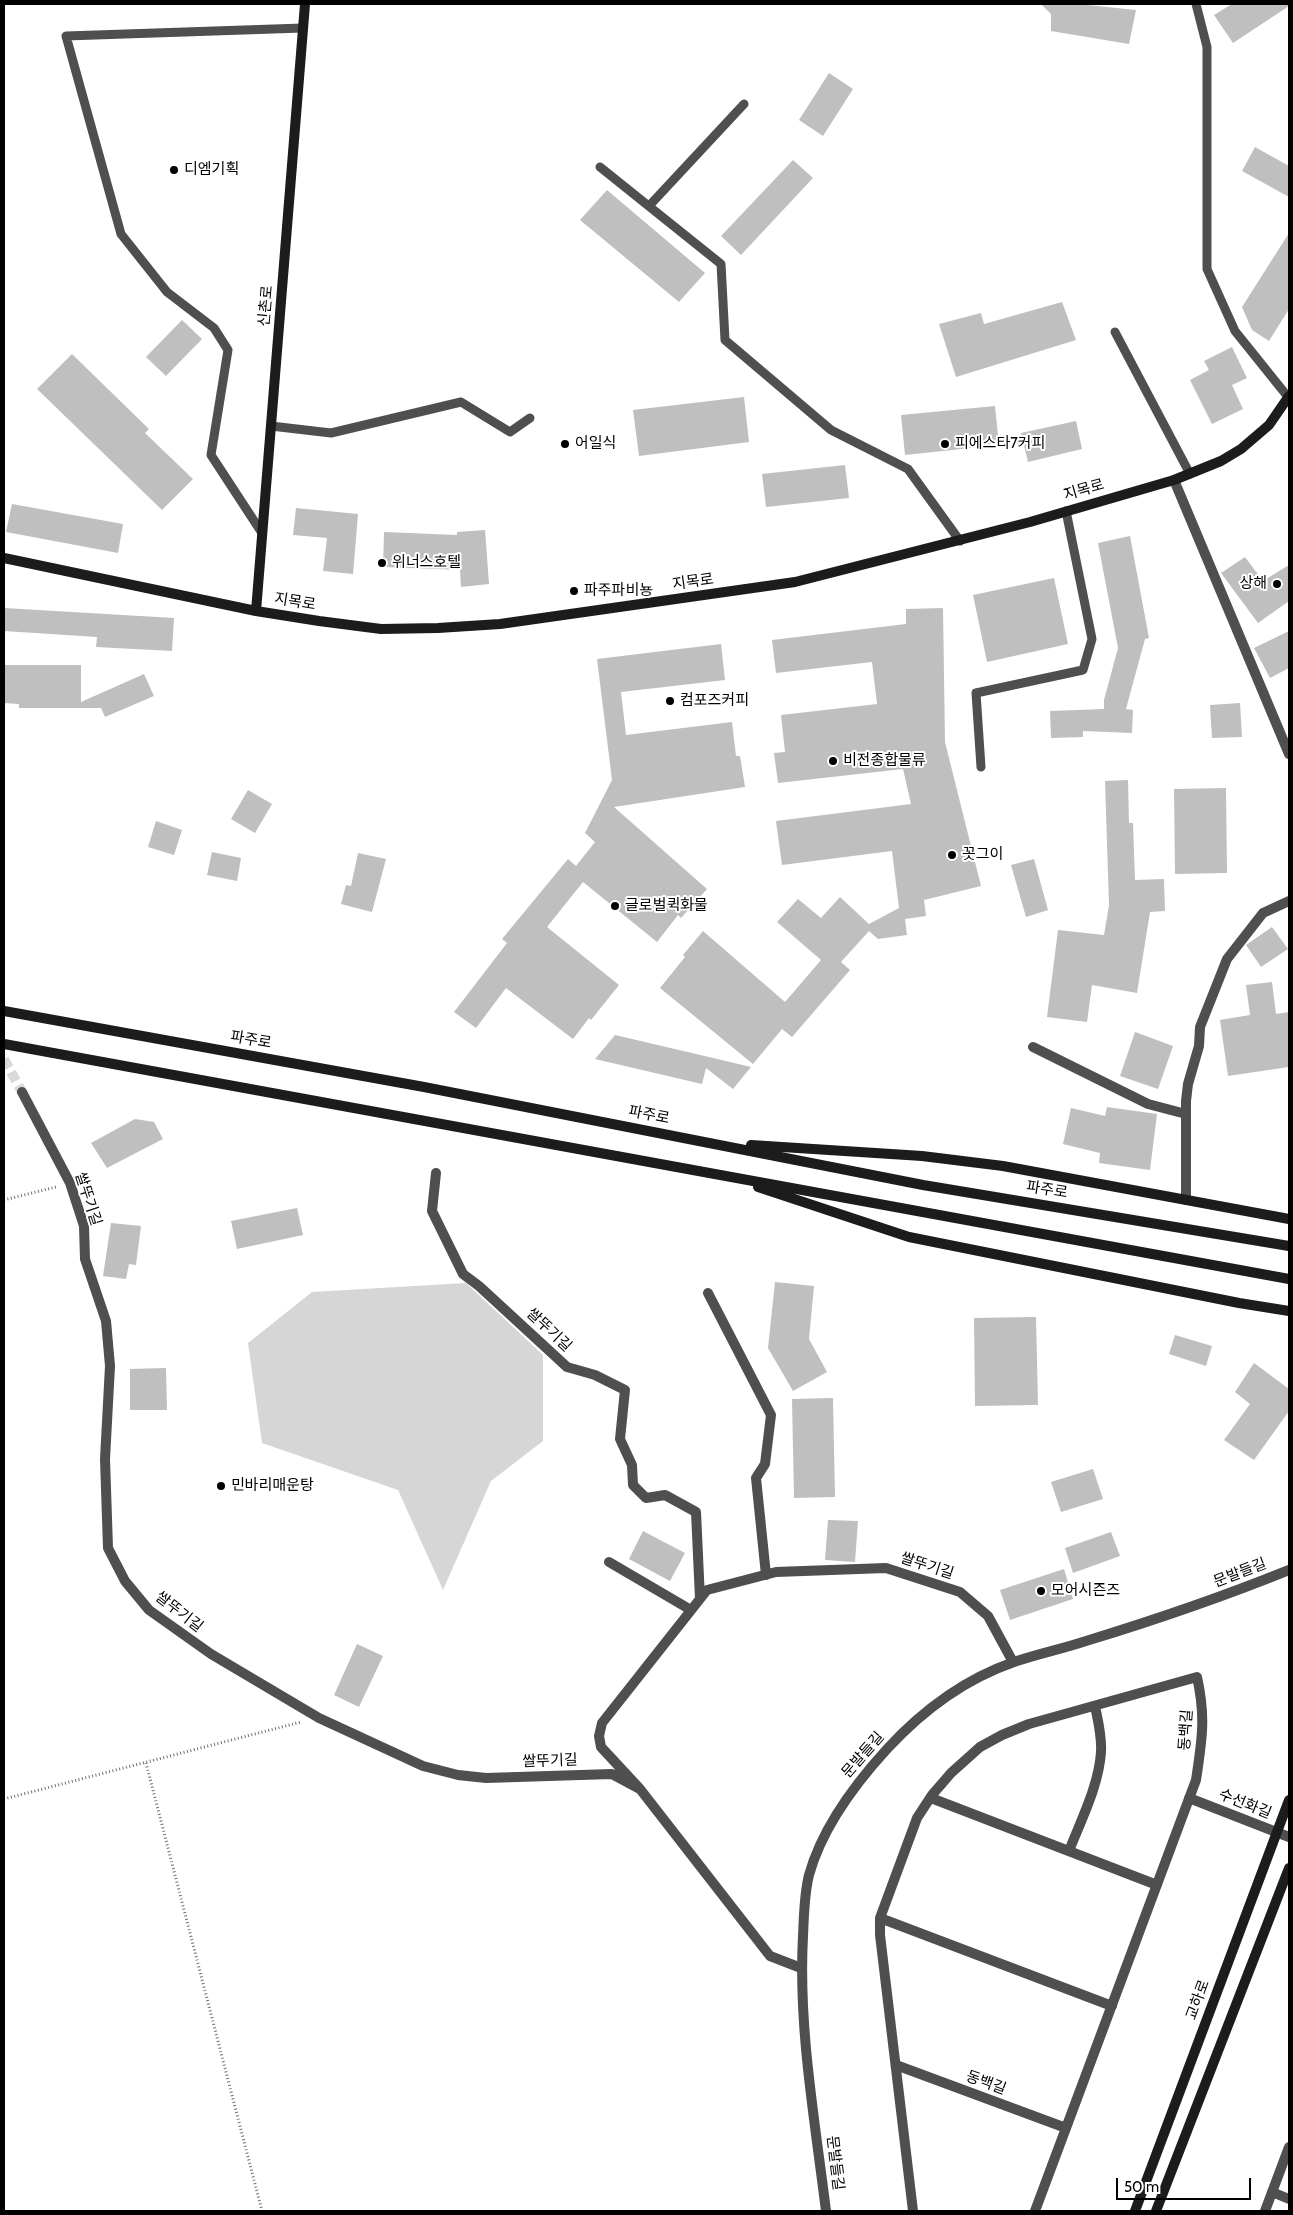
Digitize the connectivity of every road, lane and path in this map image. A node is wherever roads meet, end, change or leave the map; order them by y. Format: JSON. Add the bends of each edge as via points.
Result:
{"nodes":[{"id":1,"x":305,"y":4,"type":"edge"},
{"id":2,"x":1196,"y":4,"type":"edge"},
{"id":3,"x":304,"y":28,"type":"junction"},
{"id":4,"x":744,"y":104,"type":"dead end"},
{"id":5,"x":600,"y":167,"type":"dead end"},
{"id":6,"x":648,"y":206,"type":"junction"},
{"id":7,"x":1115,"y":332,"type":"dead end"},
{"id":8,"x":1289,"y":397,"type":"edge"},
{"id":9,"x":530,"y":418,"type":"dead end"},
{"id":10,"x":271,"y":426,"type":"junction"},
{"id":11,"x":1190,"y":474,"type":"junction"},
{"id":12,"x":1174,"y":480,"type":"junction"},
{"id":13,"x":1066,"y":511,"type":"junction"},
{"id":14,"x":262,"y":533,"type":"junction"},
{"id":15,"x":960,"y":541,"type":"junction"},
{"id":16,"x":4,"y":558,"type":"edge"},
{"id":17,"x":256,"y":611,"type":"junction"},
{"id":18,"x":1289,"y":752,"type":"edge"},
{"id":19,"x":981,"y":767,"type":"dead end"},
{"id":20,"x":1289,"y":901,"type":"edge"},
{"id":21,"x":4,"y":1011,"type":"edge"},
{"id":22,"x":4,"y":1044,"type":"edge"},
{"id":23,"x":1033,"y":1046,"type":"dead end"},
{"id":24,"x":22,"y":1092,"type":"tunnel mouth"},
{"id":25,"x":1186,"y":1114,"type":"junction"},
{"id":26,"x":710,"y":1142,"type":"junction"},
{"id":27,"x":436,"y":1173,"type":"dead end"},
{"id":28,"x":723,"y":1176,"type":"junction"},
{"id":29,"x":70,"y":1183,"type":"junction"},
{"id":30,"x":4,"y":1200,"type":"edge"},
{"id":31,"x":1186,"y":1200,"type":"junction"},
{"id":32,"x":1289,"y":1219,"type":"edge"},
{"id":33,"x":1289,"y":1246,"type":"edge"},
{"id":34,"x":1289,"y":1279,"type":"edge"},
{"id":35,"x":708,"y":1293,"type":"dead end"},
{"id":36,"x":1289,"y":1311,"type":"edge"},
{"id":37,"x":609,"y":1562,"type":"dead end"},
{"id":38,"x":1289,"y":1570,"type":"edge"},
{"id":39,"x":766,"y":1574,"type":"junction"},
{"id":40,"x":700,"y":1599,"type":"junction"},
{"id":41,"x":691,"y":1610,"type":"junction"},
{"id":42,"x":1013,"y":1662,"type":"junction"},
{"id":43,"x":1095,"y":1706,"type":"junction"},
{"id":44,"x":319,"y":1718,"type":"junction"},
{"id":45,"x":146,"y":1763,"type":"junction"},
{"id":46,"x":640,"y":1789,"type":"junction"},
{"id":47,"x":930,"y":1798,"type":"junction"},
{"id":48,"x":1189,"y":1798,"type":"junction"},
{"id":49,"x":4,"y":1799,"type":"edge"},
{"id":50,"x":1289,"y":1800,"type":"edge"},
{"id":51,"x":1277,"y":1833,"type":"junction"},
{"id":52,"x":1289,"y":1838,"type":"edge"},
{"id":53,"x":1069,"y":1851,"type":"junction"},
{"id":54,"x":1289,"y":1868,"type":"edge"},
{"id":55,"x":1157,"y":1884,"type":"junction"},
{"id":56,"x":880,"y":1918,"type":"junction"},
{"id":57,"x":801,"y":1968,"type":"junction"},
{"id":58,"x":1112,"y":2006,"type":"junction"},
{"id":59,"x":896,"y":2065,"type":"junction"},
{"id":60,"x":1066,"y":2128,"type":"junction"},
{"id":61,"x":1289,"y":2147,"type":"edge"},
{"id":62,"x":1272,"y":2192,"type":"junction"},
{"id":63,"x":1289,"y":2200,"type":"edge"},
{"id":64,"x":262,"y":2211,"type":"edge"},
{"id":65,"x":826,"y":2211,"type":"edge"},
{"id":66,"x":913,"y":2211,"type":"edge"},
{"id":67,"x":1035,"y":2211,"type":"edge"},
{"id":68,"x":1135,"y":2211,"type":"edge"},
{"id":69,"x":1156,"y":2211,"type":"edge"},
{"id":70,"x":1265,"y":2211,"type":"edge"}],
"edges":[{"from":1,"to":3,"type":"main road","name":"신촌로"},
{"from":2,"to":8,"type":"lane","via":[[1207,47],[1207,269],[1235,332]]},
{"from":3,"to":10,"type":"main road","name":"신촌로"},
{"from":3,"to":14,"type":"lane","via":[[66,36],[120,234],[166,292],[214,328],[228,350],[211,455]]},
{"from":4,"to":6,"type":"lane"},
{"from":5,"to":6,"type":"lane"},
{"from":6,"to":15,"type":"lane","via":[[721,264],[725,340],[831,430],[908,469]]},
{"from":7,"to":11,"type":"lane"},
{"from":8,"to":11,"type":"main road","name":"지목로","via":[[1269,425],[1241,449]]},
{"from":9,"to":10,"type":"lane","via":[[510,432],[461,402],[331,433]]},
{"from":10,"to":14,"type":"main road","name":"신촌로"},
{"from":11,"to":12,"type":"main road","name":"지목로"},
{"from":12,"to":13,"type":"main road","name":"지목로"},
{"from":12,"to":18,"type":"street"},
{"from":13,"to":15,"type":"main road","name":"지목로"},
{"from":13,"to":19,"type":"lane","via":[[1092,639],[1083,670],[976,693]]},
{"from":14,"to":17,"type":"main road","name":"신촌로"},
{"from":15,"to":17,"type":"main road","name":"지목로","via":[[794,582],[500,624],[381,629]]},
{"from":16,"to":17,"type":"main road","name":"지목로"},
{"from":20,"to":25,"type":"street","via":[[1264,913],[1227,959],[1200,1027],[1199,1046],[1188,1084]]},
{"from":21,"to":26,"type":"main road","name":"파주로"},
{"from":22,"to":28,"type":"main road"},
{"from":23,"to":25,"type":"street","via":[[1148,1104]]},
{"from":24,"to":29,"type":"street","name":"쌀뚜기길"},
{"from":25,"to":31,"type":"street"},
{"from":26,"to":31,"type":"main road","via":[[940,1158],[1003,1166]]},
{"from":26,"to":33,"type":"main road","name":"파주로","via":[[923,1185]]},
{"from":27,"to":40,"type":"street","name":"쌀뚜기길","via":[[432,1212],[464,1274],[567,1367],[595,1375],[625,1390],[620,1439],[632,1465],[633,1486],[646,1498],[665,1495],[696,1512]]},
{"from":28,"to":34,"type":"main road"},
{"from":28,"to":36,"type":"main road","via":[[909,1237],[1239,1304]]},
{"from":29,"to":30,"type":"path"},
{"from":29,"to":44,"type":"street","name":"쌀뚜기길","via":[[84,1226],[85,1259],[106,1322],[110,1366],[105,1459],[108,1548],[125,1581],[149,1610],[211,1654]]},
{"from":31,"to":32,"type":"main road"},
{"from":35,"to":39,"type":"street","via":[[771,1415],[766,1464],[756,1478]]},
{"from":37,"to":41,"type":"street"},
{"from":38,"to":42,"type":"street","name":"문발들길","via":[[1222,1597]]},
{"from":39,"to":40,"type":"street","name":"쌀뚜기길","via":[[707,1590]]},
{"from":39,"to":42,"type":"street","name":"쌀뚜기길","via":[[886,1568],[960,1592],[988,1616]]},
{"from":40,"to":41,"type":"street","name":"쌀뚜기길"},
{"from":41,"to":46,"type":"street","name":"쌀뚜기길","via":[[602,1723],[601,1747]]},
{"from":42,"to":57,"type":"street","name":"문발들길","via":[[937,1702],[899,1736],[851,1792],[828,1829],[810,1875],[804,1908]]},
{"from":43,"to":47,"type":"street","name":"동백길","via":[[1029,1724],[980,1747]]},
{"from":43,"to":48,"type":"street","name":"동백길","via":[[1197,1677],[1203,1703],[1203,1732],[1196,1780]]},
{"from":43,"to":53,"type":"street","via":[[1101,1752],[1096,1778]]},
{"from":44,"to":45,"type":"path"},
{"from":44,"to":46,"type":"street","name":"쌀뚜기길","via":[[423,1766],[458,1775],[486,1778],[612,1774]]},
{"from":45,"to":49,"type":"path"},
{"from":45,"to":64,"type":"path"},
{"from":46,"to":57,"type":"street","name":"쌀뚜기길","via":[[770,1956]]},
{"from":47,"to":53,"type":"street"},
{"from":47,"to":56,"type":"street","name":"동백길","via":[[917,1818]]},
{"from":48,"to":51,"type":"street","name":"수선화길"},
{"from":48,"to":55,"type":"street","name":"동백길"},
{"from":50,"to":51,"type":"main road","name":"교하로"},
{"from":51,"to":52,"type":"street","name":"수선화길"},
{"from":51,"to":68,"type":"main road","name":"교하로"},
{"from":53,"to":55,"type":"street"},
{"from":54,"to":69,"type":"main road"},
{"from":55,"to":58,"type":"street","name":"동백길"},
{"from":56,"to":58,"type":"street"},
{"from":56,"to":59,"type":"street","name":"동백길"},
{"from":57,"to":65,"type":"street","name":"문발들길","via":[[805,2037]]},
{"from":58,"to":60,"type":"street","name":"동백길"},
{"from":59,"to":60,"type":"street","name":"동백길"},
{"from":59,"to":66,"type":"street","name":"동백길"},
{"from":60,"to":67,"type":"street","name":"동백길"},
{"from":61,"to":62,"type":"street"},
{"from":62,"to":63,"type":"street"},
{"from":62,"to":70,"type":"street"}]}
